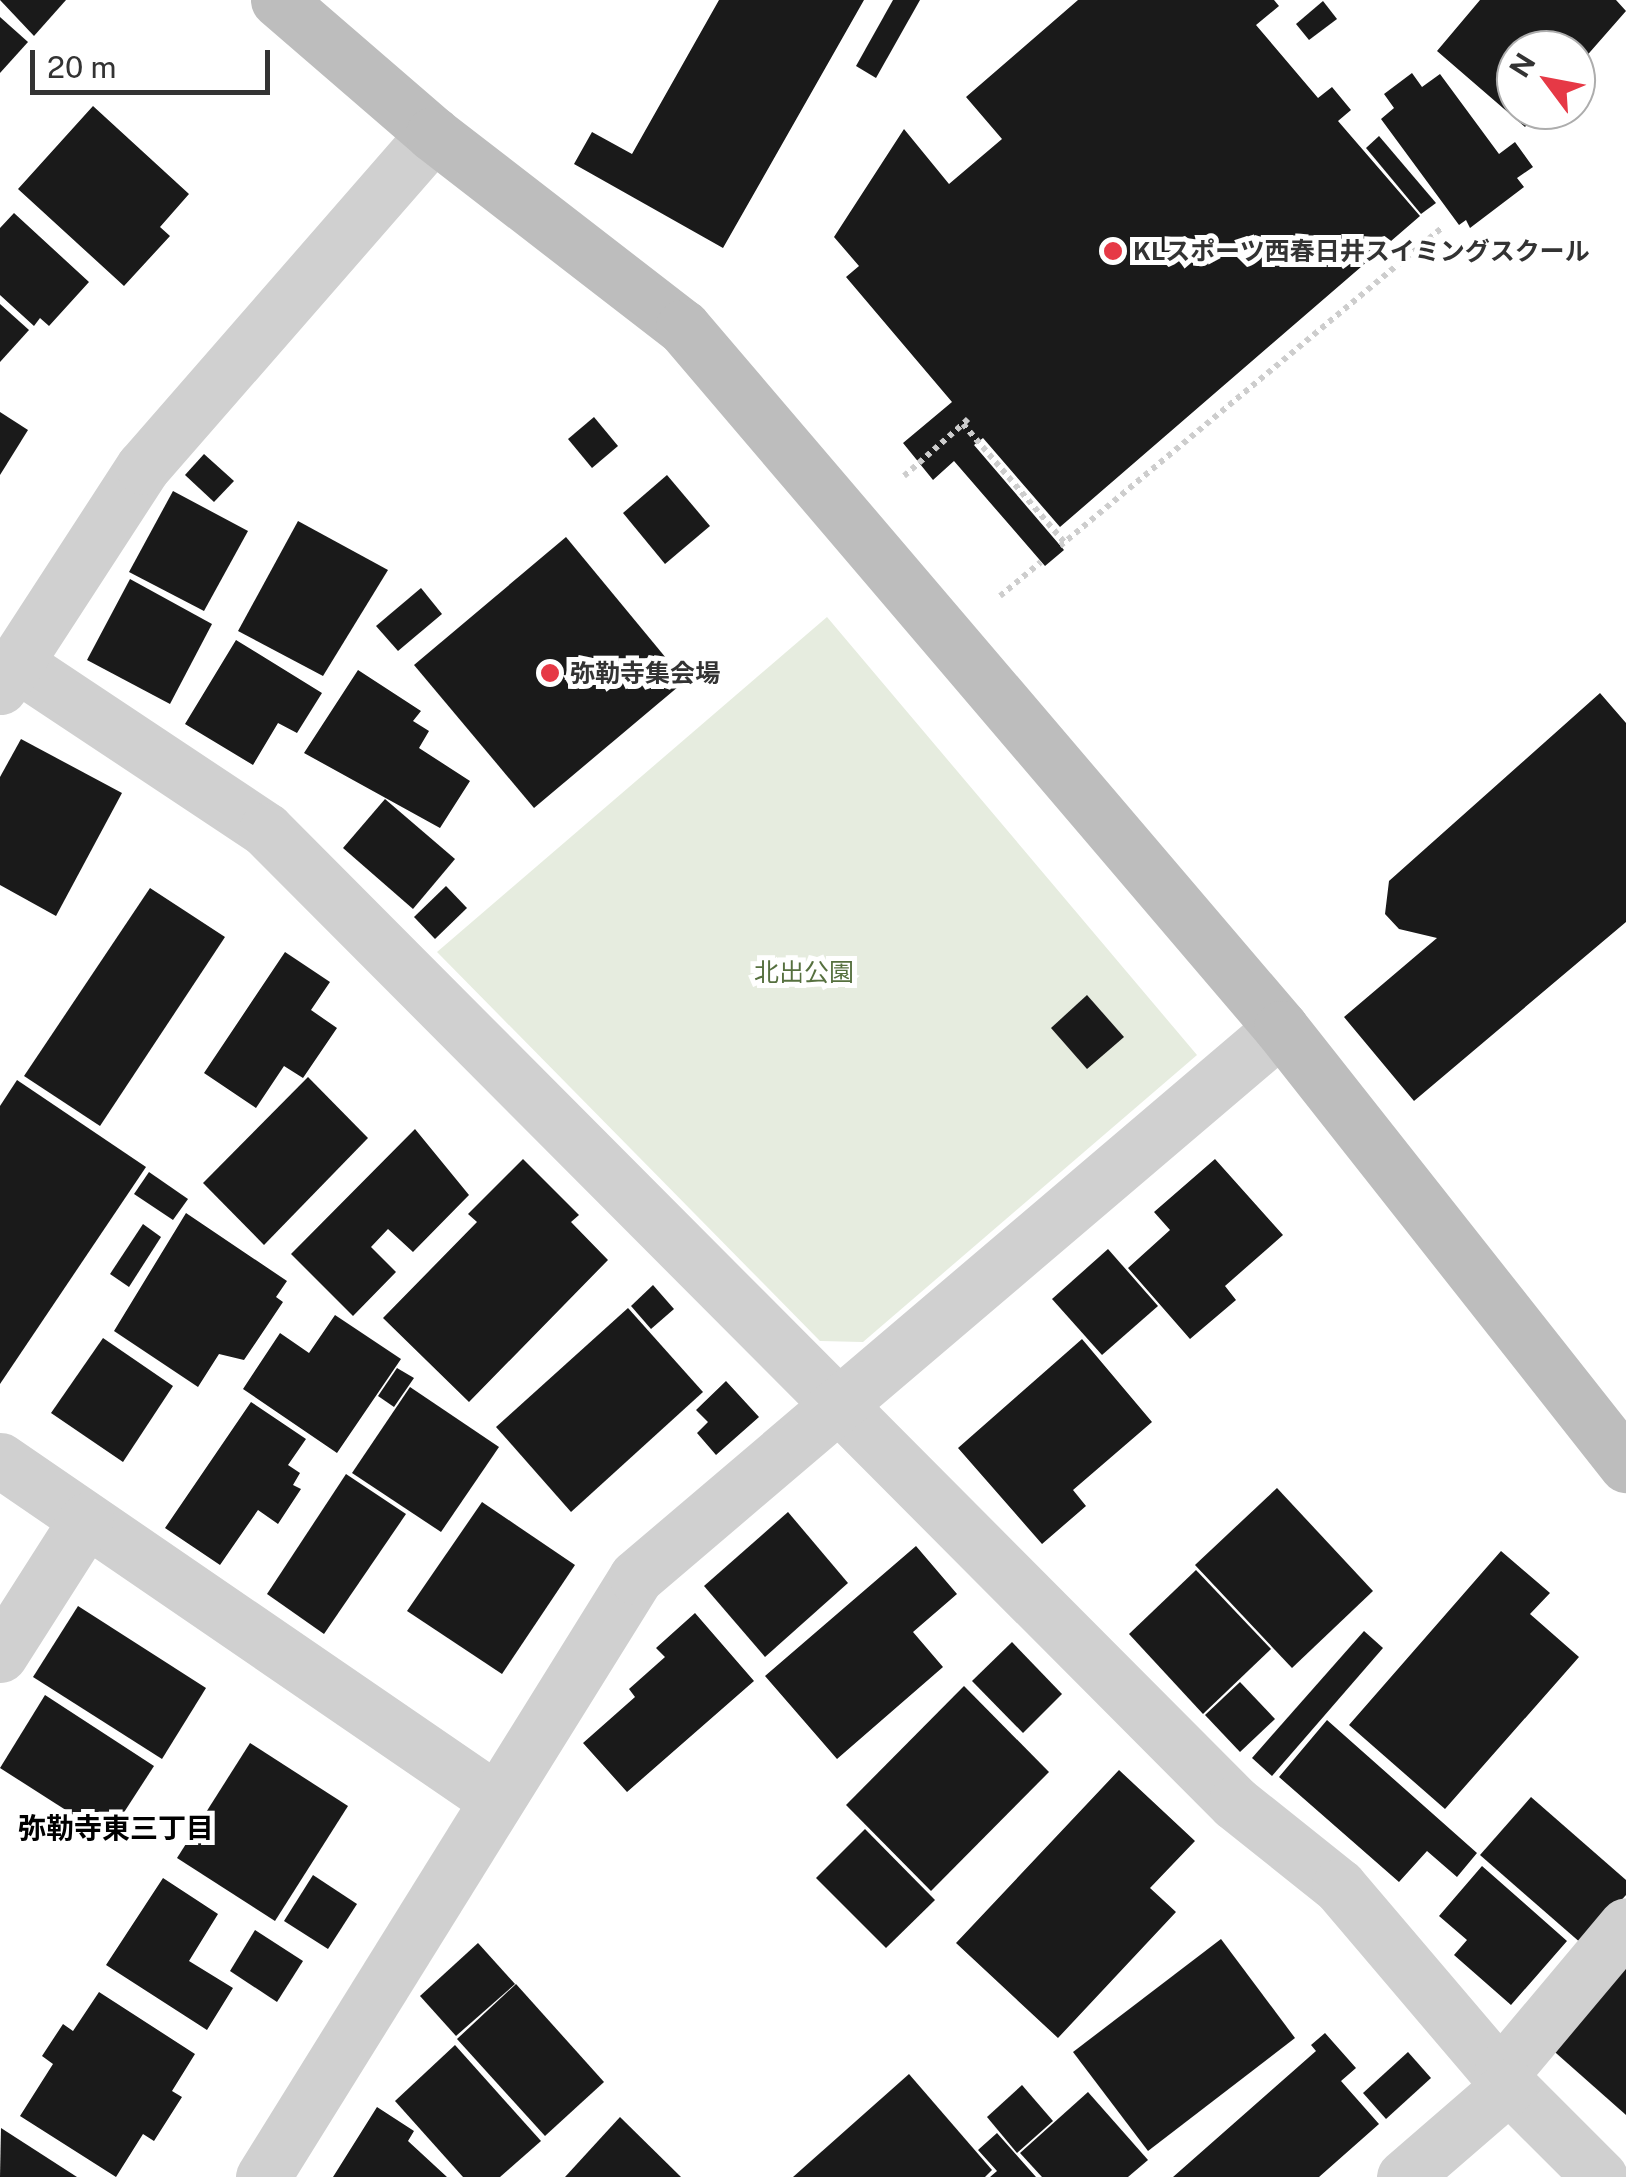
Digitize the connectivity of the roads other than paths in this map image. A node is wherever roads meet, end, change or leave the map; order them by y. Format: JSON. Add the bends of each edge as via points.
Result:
{"nodes":[{"id":1,"x":278,"y":0,"type":"edge"},
{"id":2,"x":433,"y":134,"type":"junction"},
{"id":3,"x":8,"y":675,"type":"edge"},
{"id":4,"x":1281,"y":1028,"type":"junction"},
{"id":5,"x":842,"y":1405,"type":"junction"},
{"id":6,"x":0,"y":1460,"type":"edge"},
{"id":7,"x":1626,"y":1465,"type":"edge"},
{"id":8,"x":86,"y":1520,"type":"junction"},
{"id":9,"x":0,"y":1655,"type":"edge"},
{"id":10,"x":494,"y":1799,"type":"junction"},
{"id":11,"x":1626,"y":1925,"type":"edge"},
{"id":12,"x":1505,"y":2080,"type":"junction"},
{"id":13,"x":263,"y":2177,"type":"edge"},
{"id":14,"x":1404,"y":2177,"type":"edge"},
{"id":15,"x":1600,"y":2177,"type":"edge"}],
"edges":[{"from":1,"to":2,"type":"street"},
{"from":2,"to":3,"type":"street","via":[[143,466]]},
{"from":2,"to":4,"type":"street","via":[[683,327]]},
{"from":3,"to":5,"type":"street","via":[[266,830]]},
{"from":4,"to":5,"type":"street"},
{"from":4,"to":7,"type":"street"},
{"from":5,"to":10,"type":"street","via":[[636,1578]]},
{"from":5,"to":12,"type":"street","via":[[1235,1803],[1339,1886]]},
{"from":6,"to":8,"type":"street"},
{"from":8,"to":9,"type":"street"},
{"from":8,"to":10,"type":"street"},
{"from":10,"to":13,"type":"street"},
{"from":11,"to":12,"type":"street"},
{"from":12,"to":14,"type":"street"},
{"from":12,"to":15,"type":"street"}]}
